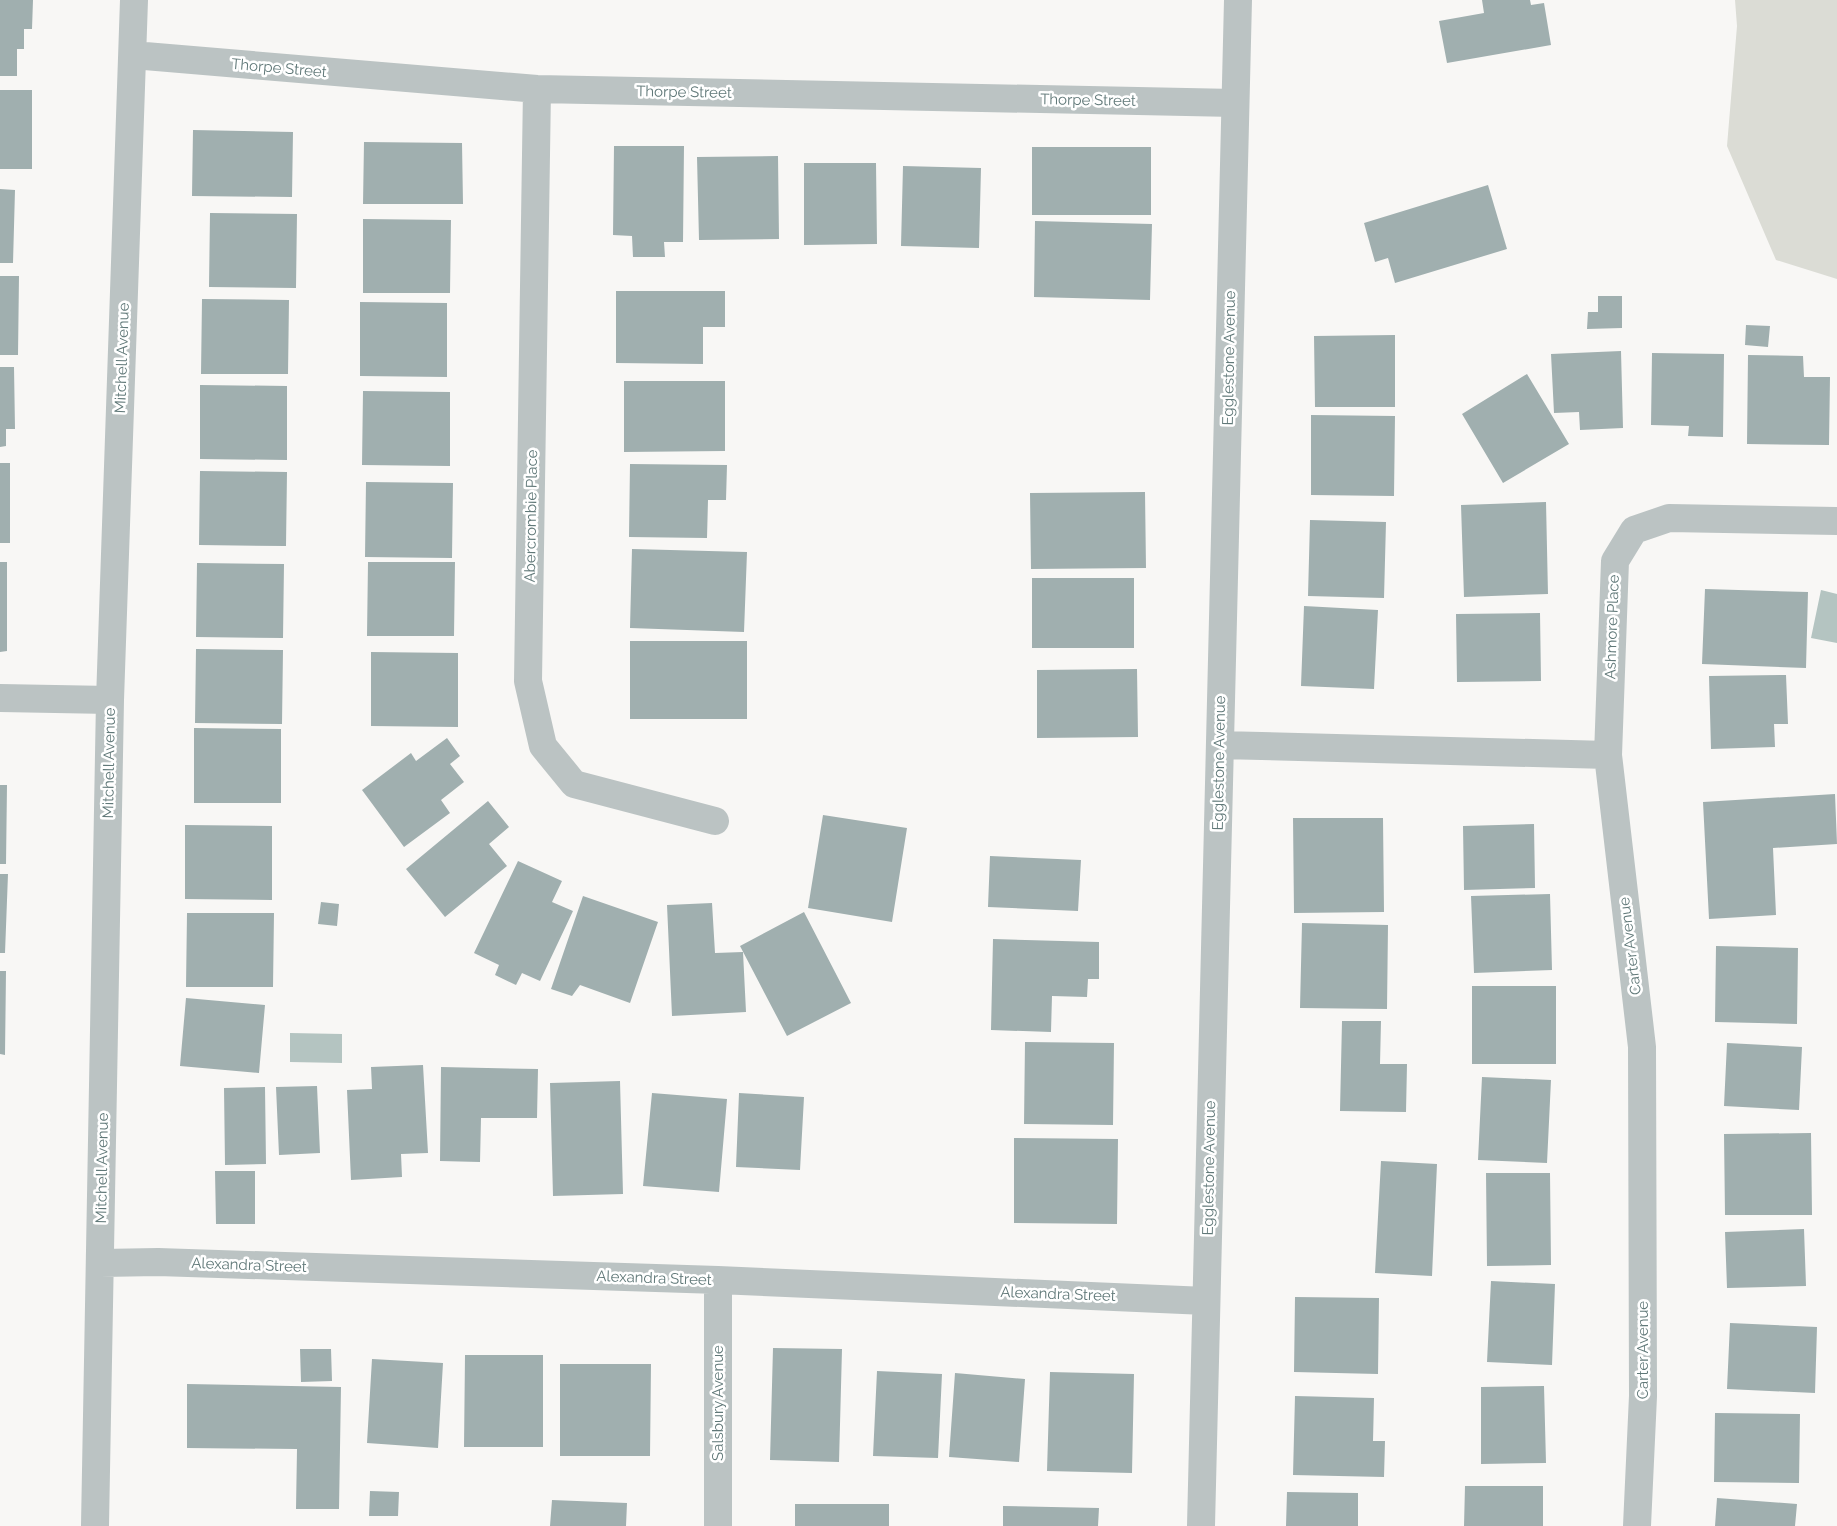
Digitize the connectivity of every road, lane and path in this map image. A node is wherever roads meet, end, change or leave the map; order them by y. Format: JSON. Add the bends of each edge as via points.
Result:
{"nodes":[{"id":1,"x":134,"y":0,"type":"edge"},
{"id":2,"x":1238,"y":0,"type":"edge"},
{"id":3,"x":133,"y":55,"type":"junction"},
{"id":4,"x":537,"y":89,"type":"junction"},
{"id":5,"x":1235,"y":103,"type":"junction"},
{"id":6,"x":1837,"y":521,"type":"edge"},
{"id":7,"x":0,"y":698,"type":"edge"},
{"id":8,"x":110,"y":700,"type":"junction"},
{"id":9,"x":1220,"y":745,"type":"junction"},
{"id":10,"x":1608,"y":754,"type":"junction"},
{"id":11,"x":715,"y":821,"type":"dead end"},
{"id":12,"x":101,"y":1263,"type":"junction"},
{"id":13,"x":718,"y":1280,"type":"junction"},
{"id":14,"x":1206,"y":1301,"type":"junction"},
{"id":15,"x":95,"y":1526,"type":"edge"},
{"id":16,"x":718,"y":1526,"type":"edge"},
{"id":17,"x":1201,"y":1526,"type":"edge"},
{"id":18,"x":1638,"y":1526,"type":"edge"}],
"edges":[{"from":1,"to":3,"type":"street","name":"Mitchell Avenue"},
{"from":2,"to":5,"type":"street","name":"Egglestone Avenue"},
{"from":3,"to":4,"type":"street","name":"Thorpe Street"},
{"from":3,"to":8,"type":"street","name":"Mitchell Avenue"},
{"from":4,"to":5,"type":"street","name":"Thorpe Street"},
{"from":4,"to":11,"type":"street","name":"Abercrombie Place","via":[[528,682],[543,746],[574,784]]},
{"from":5,"to":9,"type":"street","name":"Egglestone Avenue"},
{"from":6,"to":10,"type":"street","name":"Ashmore Place","via":[[1669,518],[1634,530],[1615,561]]},
{"from":7,"to":8,"type":"street"},
{"from":8,"to":12,"type":"street","name":"Mitchell Avenue"},
{"from":9,"to":10,"type":"street"},
{"from":9,"to":14,"type":"street","name":"Egglestone Avenue"},
{"from":10,"to":18,"type":"street","name":"Carter Avenue","via":[[1642,1046],[1643,1396]]},
{"from":12,"to":13,"type":"street","name":"Alexandra Street","via":[[158,1262]]},
{"from":12,"to":15,"type":"street","name":"Mitchell Avenue"},
{"from":13,"to":14,"type":"street","name":"Alexandra Street"},
{"from":13,"to":16,"type":"street","name":"Salsbury Avenue"},
{"from":14,"to":17,"type":"street","name":"Egglestone Avenue"}]}
